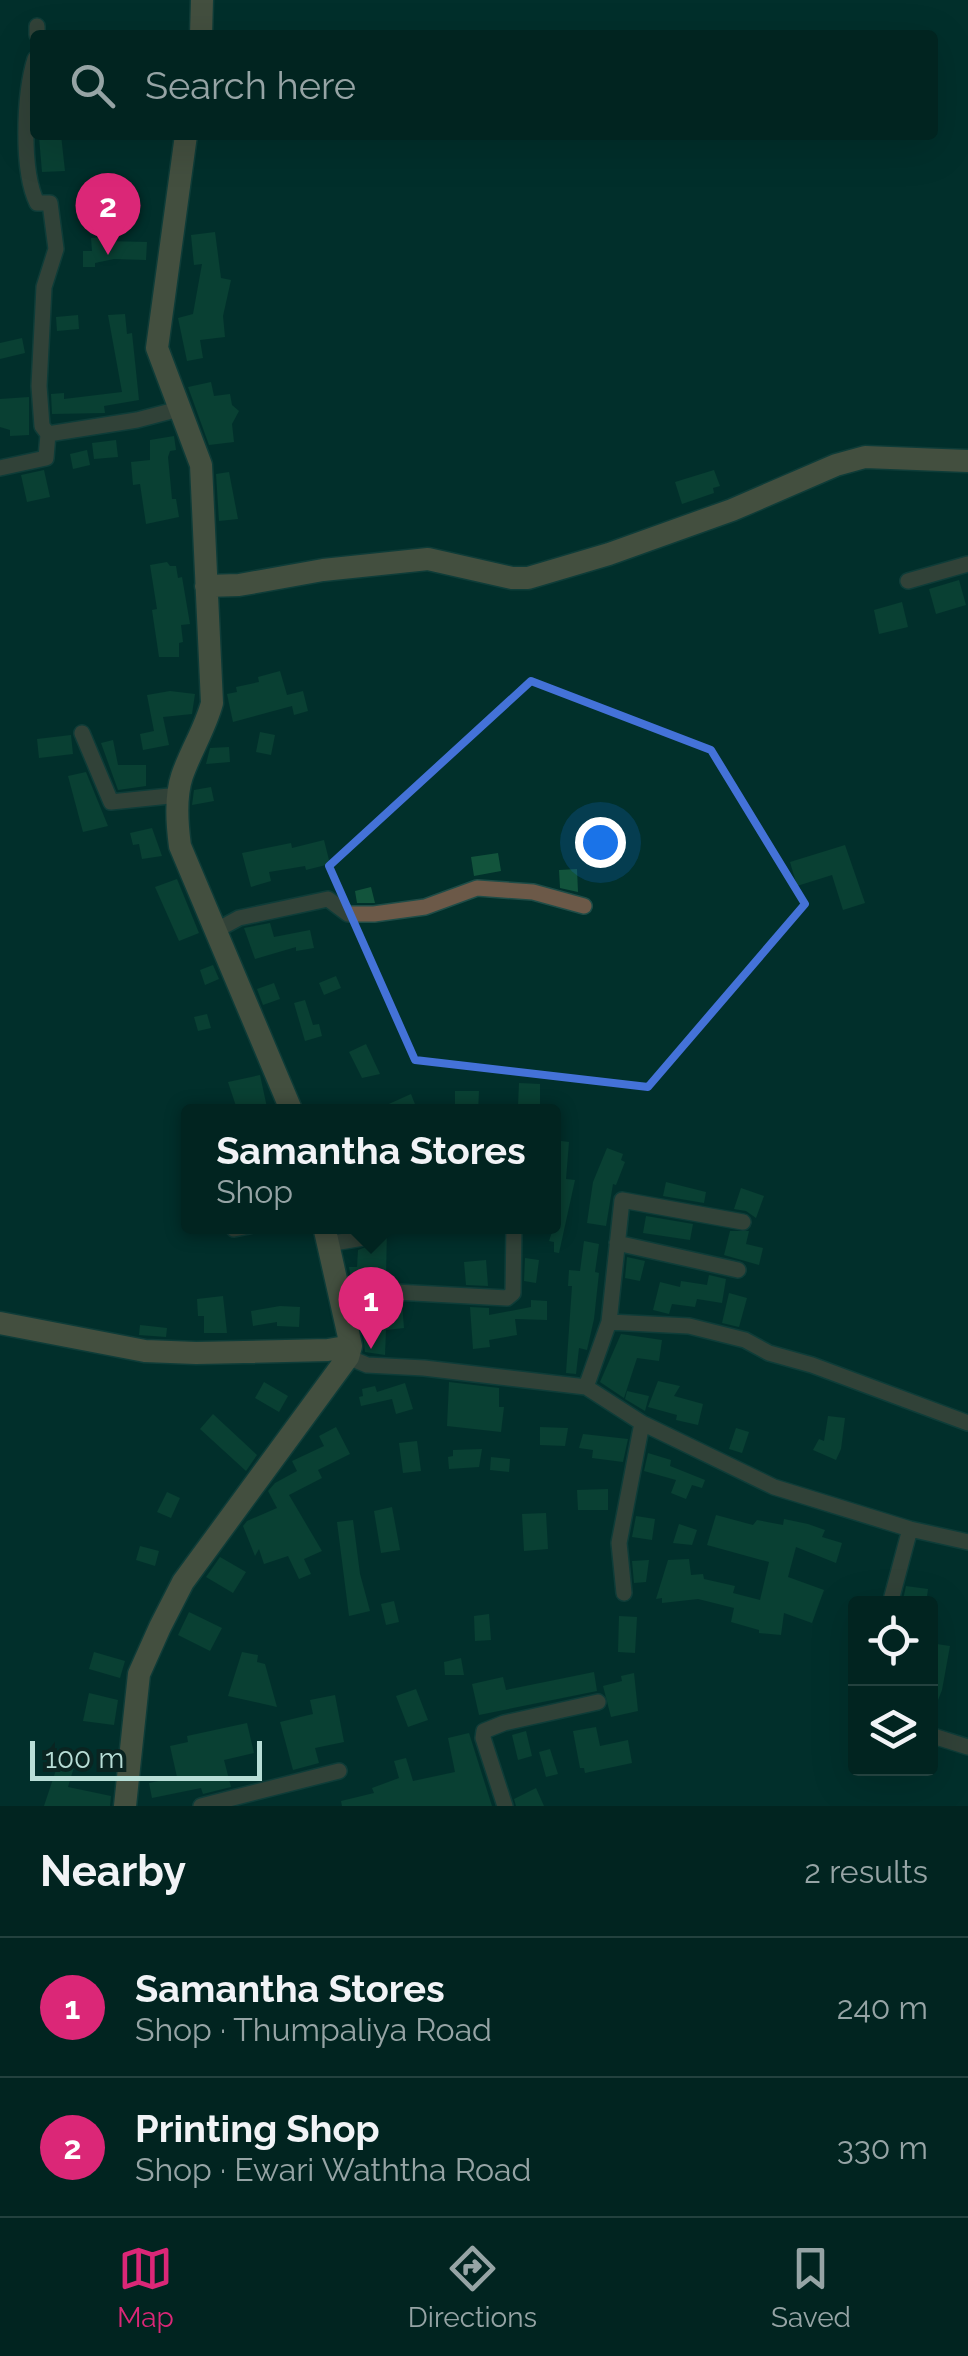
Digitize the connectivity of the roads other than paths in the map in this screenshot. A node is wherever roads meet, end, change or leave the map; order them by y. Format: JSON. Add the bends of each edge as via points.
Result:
{"nodes":[{"id":1,"x":202,"y":0,"type":"edge"},
{"id":2,"x":200,"y":30,"type":"edge"},
{"id":3,"x":30,"y":92,"type":"edge"},
{"id":4,"x":185,"y":140,"type":"edge"},
{"id":5,"x":179,"y":409,"type":"junction"},
{"id":6,"x":48,"y":434,"type":"junction"},
{"id":7,"x":968,"y":461,"type":"edge"},
{"id":8,"x":0,"y":468,"type":"edge"},
{"id":9,"x":968,"y":564,"type":"edge"},
{"id":10,"x":908,"y":580,"type":"dead end"},
{"id":11,"x":206,"y":586,"type":"junction"},
{"id":12,"x":82,"y":733,"type":"dead end"},
{"id":13,"x":179,"y":795,"type":"junction"},
{"id":14,"x":584,"y":906,"type":"dead end"},
{"id":15,"x":215,"y":931,"type":"junction"},
{"id":16,"x":289,"y":1104,"type":"edge"},
{"id":17,"x":743,"y":1222,"type":"dead end"},
{"id":18,"x":368,"y":1234,"type":"edge"},
{"id":19,"x":514,"y":1234,"type":"edge"},
{"id":20,"x":327,"y":1235,"type":"edge"},
{"id":21,"x":616,"y":1243,"type":"junction"},
{"id":22,"x":738,"y":1270,"type":"dead end"},
{"id":23,"x":338,"y":1289,"type":"junction"},
{"id":24,"x":609,"y":1322,"type":"junction"},
{"id":25,"x":0,"y":1323,"type":"edge"},
{"id":26,"x":350,"y":1351,"type":"junction"},
{"id":27,"x":586,"y":1387,"type":"junction"},
{"id":28,"x":968,"y":1422,"type":"edge"},
{"id":29,"x":642,"y":1423,"type":"junction"},
{"id":30,"x":910,"y":1530,"type":"junction"},
{"id":31,"x":968,"y":1542,"type":"edge"},
{"id":32,"x":624,"y":1592,"type":"dead end"},
{"id":33,"x":892,"y":1596,"type":"edge"},
{"id":34,"x":598,"y":1702,"type":"dead end"},
{"id":35,"x":938,"y":1737,"type":"edge"},
{"id":36,"x":968,"y":1747,"type":"edge"},
{"id":37,"x":339,"y":1770,"type":"dead end"},
{"id":38,"x":125,"y":1806,"type":"edge"},
{"id":39,"x":201,"y":1806,"type":"edge"},
{"id":40,"x":505,"y":1806,"type":"edge"}],
"edges":[{"from":1,"to":2,"type":"street"},
{"from":3,"to":6,"type":"street","via":[[30,188],[37,203],[50,203],[56,249],[44,287],[39,375]]},
{"from":4,"to":5,"type":"street","via":[[157,348]]},
{"from":5,"to":6,"type":"street"},
{"from":5,"to":11,"type":"street","via":[[202,465]]},
{"from":6,"to":8,"type":"street","via":[[46,458]]},
{"from":7,"to":11,"type":"street","via":[[865,456],[732,510],[528,578],[428,559]]},
{"from":9,"to":10,"type":"street"},
{"from":11,"to":13,"type":"street","via":[[212,703]]},
{"from":12,"to":13,"type":"street","via":[[111,802]]},
{"from":13,"to":15,"type":"street","via":[[180,846]]},
{"from":14,"to":15,"type":"street","via":[[533,892],[477,888],[425,907],[374,914],[348,914],[328,899],[239,918]]},
{"from":15,"to":16,"type":"street"},
{"from":17,"to":21,"type":"street","via":[[622,1200]]},
{"from":18,"to":20,"type":"street"},
{"from":19,"to":23,"type":"street","via":[[507,1298]]},
{"from":20,"to":23,"type":"street"},
{"from":21,"to":22,"type":"street"},
{"from":21,"to":24,"type":"street"},
{"from":23,"to":26,"type":"street"},
{"from":24,"to":27,"type":"street"},
{"from":24,"to":28,"type":"street","via":[[689,1326],[745,1340]]},
{"from":25,"to":26,"type":"street","via":[[145,1351]]},
{"from":26,"to":27,"type":"street","via":[[368,1364]]},
{"from":26,"to":38,"type":"street","via":[[183,1582],[160,1627],[139,1674]]},
{"from":27,"to":29,"type":"street"},
{"from":29,"to":30,"type":"street","via":[[774,1487]]},
{"from":29,"to":32,"type":"street","via":[[619,1543]]},
{"from":30,"to":31,"type":"street"},
{"from":30,"to":33,"type":"street"},
{"from":34,"to":40,"type":"street","via":[[484,1732]]},
{"from":35,"to":36,"type":"street"},
{"from":37,"to":39,"type":"street"}]}
